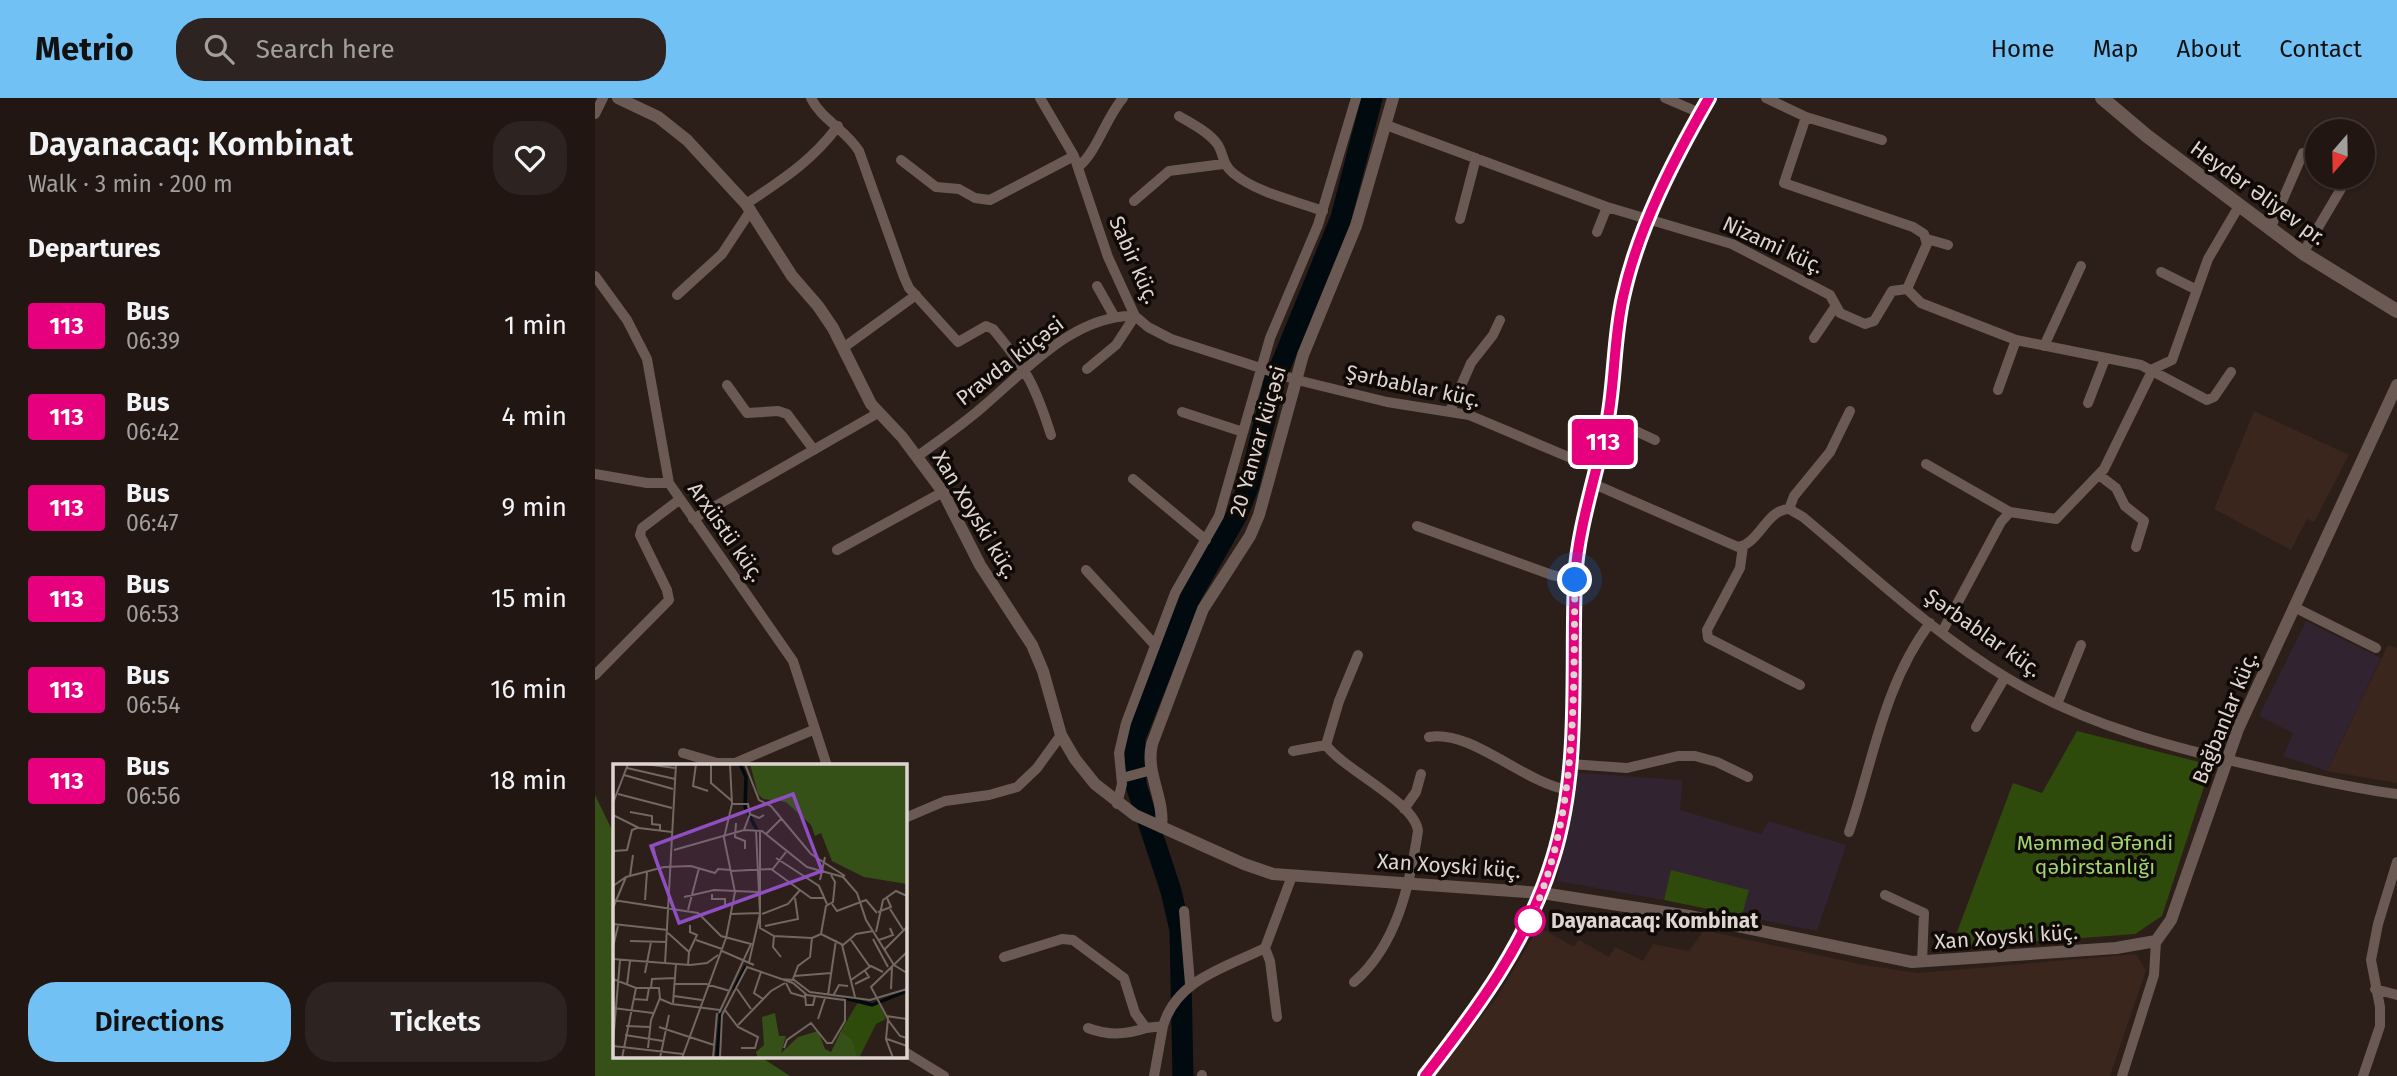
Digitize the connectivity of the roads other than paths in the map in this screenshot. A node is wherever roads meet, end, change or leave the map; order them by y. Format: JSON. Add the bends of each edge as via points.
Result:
{"nodes":[{"id":1,"x":603,"y":98,"type":"edge"},
{"id":2,"x":618,"y":98,"type":"edge"},
{"id":3,"x":811,"y":98,"type":"edge"},
{"id":4,"x":1039,"y":98,"type":"edge"},
{"id":5,"x":1122,"y":98,"type":"edge"},
{"id":6,"x":1356,"y":98,"type":"edge"},
{"id":7,"x":1392,"y":98,"type":"edge"},
{"id":8,"x":1665,"y":98,"type":"edge"},
{"id":9,"x":1709,"y":98,"type":"edge"},
{"id":10,"x":1766,"y":98,"type":"edge"},
{"id":11,"x":2102,"y":98,"type":"edge"},
{"id":12,"x":1700,"y":113,"type":"junction"},
{"id":13,"x":595,"y":114,"type":"edge"},
{"id":14,"x":1179,"y":116,"type":"dead end"},
{"id":15,"x":1806,"y":117,"type":"junction"},
{"id":16,"x":1386,"y":125,"type":"junction"},
{"id":17,"x":838,"y":126,"type":"junction"},
{"id":18,"x":1882,"y":141,"type":"dead end"},
{"id":19,"x":2303,"y":153,"type":"dead end"},
{"id":20,"x":1074,"y":156,"type":"junction"},
{"id":21,"x":1476,"y":158,"type":"junction"},
{"id":22,"x":901,"y":160,"type":"dead end"},
{"id":23,"x":1223,"y":164,"type":"junction"},
{"id":24,"x":1078,"y":167,"type":"junction"},
{"id":25,"x":2341,"y":189,"type":"edge"},
{"id":26,"x":1134,"y":201,"type":"dead end"},
{"id":27,"x":2239,"y":206,"type":"junction"},
{"id":28,"x":748,"y":207,"type":"junction"},
{"id":29,"x":1607,"y":207,"type":"junction"},
{"id":30,"x":1323,"y":211,"type":"junction"},
{"id":31,"x":1460,"y":219,"type":"dead end"},
{"id":32,"x":1649,"y":221,"type":"junction"},
{"id":33,"x":2270,"y":229,"type":"junction"},
{"id":34,"x":1597,"y":232,"type":"dead end"},
{"id":35,"x":1927,"y":239,"type":"junction"},
{"id":36,"x":1948,"y":245,"type":"dead end"},
{"id":37,"x":2303,"y":253,"type":"junction"},
{"id":38,"x":2081,"y":266,"type":"dead end"},
{"id":39,"x":2161,"y":272,"type":"dead end"},
{"id":40,"x":595,"y":276,"type":"edge"},
{"id":41,"x":1097,"y":286,"type":"dead end"},
{"id":42,"x":1907,"y":289,"type":"junction"},
{"id":43,"x":2195,"y":289,"type":"junction"},
{"id":44,"x":677,"y":295,"type":"dead end"},
{"id":45,"x":916,"y":295,"type":"junction"},
{"id":46,"x":1835,"y":307,"type":"junction"},
{"id":47,"x":2397,"y":311,"type":"edge"},
{"id":48,"x":1114,"y":316,"type":"junction"},
{"id":49,"x":1135,"y":316,"type":"junction"},
{"id":50,"x":1500,"y":320,"type":"dead end"},
{"id":51,"x":1814,"y":338,"type":"dead end"},
{"id":52,"x":2016,"y":340,"type":"junction"},
{"id":53,"x":2044,"y":346,"type":"junction"},
{"id":54,"x":843,"y":348,"type":"junction"},
{"id":55,"x":2105,"y":359,"type":"junction"},
{"id":56,"x":1025,"y":368,"type":"junction"},
{"id":57,"x":1087,"y":369,"type":"dead end"},
{"id":58,"x":1261,"y":369,"type":"junction"},
{"id":59,"x":2153,"y":369,"type":"junction"},
{"id":60,"x":2231,"y":372,"type":"dead end"},
{"id":61,"x":1297,"y":380,"type":"junction"},
{"id":62,"x":727,"y":385,"type":"dead end"},
{"id":63,"x":2397,"y":385,"type":"edge"},
{"id":64,"x":1998,"y":390,"type":"dead end"},
{"id":65,"x":2088,"y":403,"type":"dead end"},
{"id":66,"x":1450,"y":411,"type":"junction"},
{"id":67,"x":1850,"y":411,"type":"dead end"},
{"id":68,"x":1182,"y":412,"type":"dead end"},
{"id":69,"x":878,"y":413,"type":"junction"},
{"id":70,"x":1608,"y":418,"type":"junction"},
{"id":71,"x":1243,"y":432,"type":"junction"},
{"id":72,"x":1051,"y":435,"type":"dead end"},
{"id":73,"x":1655,"y":440,"type":"dead end"},
{"id":74,"x":814,"y":450,"type":"junction"},
{"id":75,"x":918,"y":456,"type":"junction"},
{"id":76,"x":1926,"y":464,"type":"dead end"},
{"id":77,"x":1597,"y":469,"type":"junction"},
{"id":78,"x":595,"y":474,"type":"edge"},
{"id":79,"x":2099,"y":474,"type":"junction"},
{"id":80,"x":1133,"y":480,"type":"dead end"},
{"id":81,"x":669,"y":483,"type":"junction"},
{"id":82,"x":1594,"y":484,"type":"junction"},
{"id":83,"x":943,"y":492,"type":"junction"},
{"id":84,"x":679,"y":500,"type":"junction"},
{"id":85,"x":1789,"y":509,"type":"junction"},
{"id":86,"x":2010,"y":512,"type":"junction"},
{"id":87,"x":693,"y":519,"type":"junction"},
{"id":88,"x":1417,"y":526,"type":"dead end"},
{"id":89,"x":1206,"y":540,"type":"junction"},
{"id":90,"x":1743,"y":546,"type":"junction"},
{"id":91,"x":2136,"y":547,"type":"dead end"},
{"id":92,"x":837,"y":550,"type":"dead end"},
{"id":93,"x":1086,"y":569,"type":"dead end"},
{"id":94,"x":1575,"y":580,"type":"junction"},
{"id":95,"x":2294,"y":607,"type":"junction"},
{"id":96,"x":1930,"y":623,"type":"junction"},
{"id":97,"x":1942,"y":632,"type":"junction"},
{"id":98,"x":1155,"y":645,"type":"junction"},
{"id":99,"x":2081,"y":645,"type":"dead end"},
{"id":100,"x":2376,"y":648,"type":"dead end"},
{"id":101,"x":1358,"y":655,"type":"dead end"},
{"id":102,"x":595,"y":675,"type":"edge"},
{"id":103,"x":2005,"y":677,"type":"junction"},
{"id":104,"x":1800,"y":685,"type":"dead end"},
{"id":105,"x":2057,"y":704,"type":"junction"},
{"id":106,"x":1976,"y":727,"type":"dead end"},
{"id":107,"x":813,"y":730,"type":"junction"},
{"id":108,"x":1061,"y":736,"type":"junction"},
{"id":109,"x":1429,"y":737,"type":"dead end"},
{"id":110,"x":1326,"y":745,"type":"junction"},
{"id":111,"x":1293,"y":751,"type":"dead end"},
{"id":112,"x":683,"y":753,"type":"dead end"},
{"id":113,"x":2226,"y":760,"type":"junction"},
{"id":114,"x":826,"y":764,"type":"edge"},
{"id":115,"x":1570,"y":764,"type":"junction"},
{"id":116,"x":1148,"y":771,"type":"junction"},
{"id":117,"x":1421,"y":774,"type":"dead end"},
{"id":118,"x":1748,"y":777,"type":"dead end"},
{"id":119,"x":1123,"y":778,"type":"junction"},
{"id":120,"x":1568,"y":790,"type":"junction"},
{"id":121,"x":2397,"y":794,"type":"edge"},
{"id":122,"x":1117,"y":804,"type":"junction"},
{"id":123,"x":1403,"y":809,"type":"junction"},
{"id":124,"x":907,"y":817,"type":"edge"},
{"id":125,"x":1159,"y":826,"type":"junction"},
{"id":126,"x":1849,"y":832,"type":"dead end"},
{"id":127,"x":2397,"y":862,"type":"edge"},
{"id":128,"x":1292,"y":877,"type":"junction"},
{"id":129,"x":2395,"y":879,"type":"edge"},
{"id":130,"x":1411,"y":881,"type":"junction"},
{"id":131,"x":1542,"y":892,"type":"junction"},
{"id":132,"x":1885,"y":895,"type":"dead end"},
{"id":133,"x":1184,"y":911,"type":"dead end"},
{"id":134,"x":2156,"y":941,"type":"junction"},
{"id":135,"x":1265,"y":948,"type":"junction"},
{"id":136,"x":1004,"y":957,"type":"dead end"},
{"id":137,"x":1922,"y":962,"type":"junction"},
{"id":138,"x":1355,"y":982,"type":"dead end"},
{"id":139,"x":1190,"y":984,"type":"junction"},
{"id":140,"x":2375,"y":989,"type":"junction"},
{"id":141,"x":2397,"y":995,"type":"edge"},
{"id":142,"x":1277,"y":1017,"type":"dead end"},
{"id":143,"x":1163,"y":1027,"type":"junction"},
{"id":144,"x":1088,"y":1028,"type":"dead end"},
{"id":145,"x":1146,"y":1028,"type":"junction"},
{"id":146,"x":907,"y":1053,"type":"edge"},
{"id":147,"x":944,"y":1076,"type":"edge"},
{"id":148,"x":1154,"y":1076,"type":"edge"},
{"id":149,"x":1425,"y":1076,"type":"edge"},
{"id":150,"x":2122,"y":1076,"type":"edge"},
{"id":151,"x":2363,"y":1076,"type":"edge"}],
"edges":[{"from":1,"to":13,"type":"street"},
{"from":2,"to":28,"type":"street","name":"Xan Xoyski küç.","via":[[658,117],[687,140]]},
{"from":3,"to":17,"type":"street"},
{"from":4,"to":20,"type":"street","name":"Sabir küç."},
{"from":5,"to":24,"type":"street","via":[[1109,113],[1091,154]]},
{"from":6,"to":30,"type":"street"},
{"from":7,"to":16,"type":"street","name":"20 Yanvar küçəsi"},
{"from":8,"to":12,"type":"street"},
{"from":9,"to":12,"type":"street"},
{"from":10,"to":15,"type":"street"},
{"from":11,"to":27,"type":"main road","name":"Heydər Əliyev pr."},
{"from":12,"to":32,"type":"street"},
{"from":14,"to":23,"type":"street","via":[[1212,137]]},
{"from":15,"to":18,"type":"street"},
{"from":15,"to":35,"type":"street","via":[[1784,183],[1913,226]]},
{"from":16,"to":21,"type":"street","name":"Nizami küç."},
{"from":16,"to":61,"type":"street","name":"20 Yanvar küçəsi","via":[[1356,226]]},
{"from":17,"to":28,"type":"street","via":[[817,154]]},
{"from":17,"to":45,"type":"street","via":[[859,151],[904,277]]},
{"from":19,"to":33,"type":"street"},
{"from":20,"to":22,"type":"street","via":[[990,200],[936,187]]},
{"from":20,"to":24,"type":"street","name":"Sabir küç."},
{"from":21,"to":29,"type":"street","name":"Nizami küç."},
{"from":21,"to":31,"type":"street"},
{"from":23,"to":26,"type":"street","via":[[1169,171]]},
{"from":23,"to":30,"type":"street","via":[[1258,187]]},
{"from":24,"to":49,"type":"street","name":"Sabir küç.","via":[[1108,257]]},
{"from":25,"to":37,"type":"street"},
{"from":27,"to":33,"type":"main road","name":"Heydər Əliyev pr."},
{"from":27,"to":43,"type":"street"},
{"from":28,"to":44,"type":"street","via":[[722,254]]},
{"from":28,"to":54,"type":"street","name":"Xan Xoyski küç."},
{"from":29,"to":32,"type":"street","name":"Nizami küç."},
{"from":29,"to":34,"type":"street"},
{"from":30,"to":58,"type":"street"},
{"from":32,"to":46,"type":"street","name":"Nizami küç.","via":[[1732,244],[1831,295]]},
{"from":32,"to":70,"type":"street","via":[[1623,295]]},
{"from":33,"to":37,"type":"main road","name":"Heydər Əliyev pr."},
{"from":35,"to":36,"type":"street"},
{"from":35,"to":42,"type":"street"},
{"from":37,"to":47,"type":"main road","name":"Heydər Əliyev pr."},
{"from":38,"to":53,"type":"street"},
{"from":39,"to":43,"type":"street"},
{"from":40,"to":81,"type":"street","name":"Arxüstü küç.","via":[[627,320],[647,359]]},
{"from":41,"to":48,"type":"street"},
{"from":42,"to":46,"type":"street","name":"Nizami küç.","via":[[1892,291],[1870,325]]},
{"from":42,"to":52,"type":"street","via":[[1921,303]]},
{"from":43,"to":59,"type":"street","via":[[2172,360]]},
{"from":45,"to":54,"type":"street"},
{"from":45,"to":56,"type":"street","via":[[958,342],[990,326]]},
{"from":46,"to":51,"type":"street"},
{"from":48,"to":49,"type":"street","name":"Pravda küçəsi"},
{"from":48,"to":56,"type":"street","name":"Pravda küçəsi","via":[[1088,326]]},
{"from":49,"to":57,"type":"street","via":[[1116,345]]},
{"from":49,"to":58,"type":"street","name":"Sabir küç.","via":[[1171,339]]},
{"from":50,"to":66,"type":"street","via":[[1471,363]]},
{"from":52,"to":53,"type":"street"},
{"from":52,"to":64,"type":"street"},
{"from":53,"to":55,"type":"street"},
{"from":54,"to":69,"type":"street","name":"Xan Xoyski küç."},
{"from":55,"to":59,"type":"street"},
{"from":55,"to":65,"type":"street"},
{"from":56,"to":72,"type":"street"},
{"from":56,"to":75,"type":"street","name":"Pravda küçəsi"},
{"from":58,"to":61,"type":"street","name":"Sabir küç."},
{"from":58,"to":71,"type":"street"},
{"from":59,"to":60,"type":"street","via":[[2207,400]]},
{"from":59,"to":79,"type":"street"},
{"from":61,"to":66,"type":"street","name":"Şərbablar küç.","via":[[1387,402]]},
{"from":61,"to":116,"type":"street","name":"20 Yanvar küçəsi","via":[[1259,515],[1250,537],[1203,609],[1152,744]]},
{"from":62,"to":74,"type":"street","via":[[747,413],[787,414]]},
{"from":63,"to":95,"type":"street","name":"Bağbanlar küç."},
{"from":66,"to":77,"type":"street","name":"Şərbablar küç.","via":[[1489,422]]},
{"from":67,"to":85,"type":"street","via":[[1830,452],[1794,496]]},
{"from":68,"to":71,"type":"street"},
{"from":69,"to":74,"type":"street"},
{"from":69,"to":75,"type":"street","name":"Xan Xoyski küç."},
{"from":70,"to":73,"type":"street"},
{"from":70,"to":77,"type":"street"},
{"from":71,"to":89,"type":"street","via":[[1221,509]]},
{"from":74,"to":87,"type":"street"},
{"from":75,"to":83,"type":"street","name":"Xan Xoyski küç."},
{"from":76,"to":86,"type":"street"},
{"from":77,"to":82,"type":"street"},
{"from":78,"to":81,"type":"street","via":[[647,484]]},
{"from":79,"to":86,"type":"street","via":[[2056,519]]},
{"from":79,"to":91,"type":"street","via":[[2144,521]]},
{"from":80,"to":89,"type":"street"},
{"from":81,"to":84,"type":"street","name":"Arxüstü küç."},
{"from":82,"to":90,"type":"street","via":[[1725,543]]},
{"from":82,"to":94,"type":"street"},
{"from":83,"to":92,"type":"street"},
{"from":83,"to":108,"type":"street","name":"Xan Xoyski küç.","via":[[980,565],[1032,645]]},
{"from":84,"to":87,"type":"street","name":"Arxüstü küç."},
{"from":84,"to":102,"type":"street","via":[[642,528],[640,535],[669,600]]},
{"from":85,"to":90,"type":"street","via":[[1778,512]]},
{"from":85,"to":96,"type":"street","name":"Şərbablar küç."},
{"from":86,"to":97,"type":"street"},
{"from":87,"to":107,"type":"street","name":"Arxüstü küç.","via":[[793,661]]},
{"from":88,"to":94,"type":"street"},
{"from":89,"to":98,"type":"street","via":[[1175,593]]},
{"from":90,"to":104,"type":"street","via":[[1740,568],[1707,630],[1708,638]]},
{"from":93,"to":98,"type":"street"},
{"from":94,"to":115,"type":"street"},
{"from":95,"to":100,"type":"street"},
{"from":95,"to":113,"type":"street","name":"Bağbanlar küç."},
{"from":96,"to":97,"type":"street","name":"Şərbablar küç."},
{"from":96,"to":126,"type":"street","via":[[1895,683]]},
{"from":97,"to":103,"type":"street","name":"Şərbablar küç."},
{"from":98,"to":119,"type":"street","via":[[1119,744]]},
{"from":99,"to":105,"type":"street"},
{"from":101,"to":110,"type":"street"},
{"from":103,"to":105,"type":"street","name":"Şərbablar küç."},
{"from":103,"to":106,"type":"street"},
{"from":105,"to":113,"type":"street","name":"Şərbablar küç.","via":[[2141,737]]},
{"from":107,"to":112,"type":"street","via":[[735,763]]},
{"from":107,"to":114,"type":"street","name":"Arxüstü küç."},
{"from":108,"to":122,"type":"street","name":"Xan Xoyski küç.","via":[[1075,759]]},
{"from":108,"to":124,"type":"street","via":[[1017,787],[945,801]]},
{"from":109,"to":120,"type":"street","via":[[1459,741],[1544,785]]},
{"from":110,"to":111,"type":"street"},
{"from":110,"to":123,"type":"street"},
{"from":113,"to":121,"type":"street","name":"Şərbablar küç."},
{"from":113,"to":134,"type":"street","name":"Bağbanlar küç.","via":[[2171,920]]},
{"from":115,"to":118,"type":"street","via":[[1627,768],[1695,756]]},
{"from":115,"to":120,"type":"street"},
{"from":116,"to":119,"type":"street"},
{"from":116,"to":125,"type":"street","name":"20 Yanvar küçəsi","via":[[1162,809]]},
{"from":117,"to":123,"type":"street","via":[[1416,792]]},
{"from":119,"to":122,"type":"street"},
{"from":120,"to":131,"type":"street"},
{"from":122,"to":125,"type":"street","name":"Xan Xoyski küç."},
{"from":123,"to":130,"type":"street","via":[[1417,825]]},
{"from":125,"to":128,"type":"street","name":"Xan Xoyski küç.","via":[[1244,864]]},
{"from":127,"to":129,"type":"street"},
{"from":128,"to":130,"type":"street","name":"Xan Xoyski küç."},
{"from":128,"to":135,"type":"street"},
{"from":129,"to":140,"type":"street","via":[[2378,924],[2371,960]]},
{"from":130,"to":131,"type":"street","name":"Xan Xoyski küç."},
{"from":130,"to":138,"type":"street","via":[[1380,954]]},
{"from":131,"to":137,"type":"street","name":"Xan Xoyski küç.","via":[[1689,916],[1891,960]]},
{"from":131,"to":149,"type":"street","via":[[1499,976]]},
{"from":132,"to":137,"type":"street","via":[[1924,913]]},
{"from":133,"to":139,"type":"street"},
{"from":134,"to":137,"type":"street","name":"Xan Xoyski küç."},
{"from":134,"to":150,"type":"street","name":"Bağbanlar küç.","via":[[2154,975]]},
{"from":135,"to":139,"type":"street"},
{"from":135,"to":142,"type":"street","via":[[1271,961]]},
{"from":136,"to":145,"type":"street","via":[[1062,939],[1073,940],[1124,978],[1135,1013]]},
{"from":139,"to":143,"type":"street","via":[[1173,1002]]},
{"from":140,"to":141,"type":"street"},
{"from":140,"to":151,"type":"street","via":[[2379,1026]]},
{"from":143,"to":145,"type":"street"},
{"from":143,"to":148,"type":"street"},
{"from":144,"to":145,"type":"street","via":[[1105,1034]]},
{"from":146,"to":147,"type":"street"}]}
